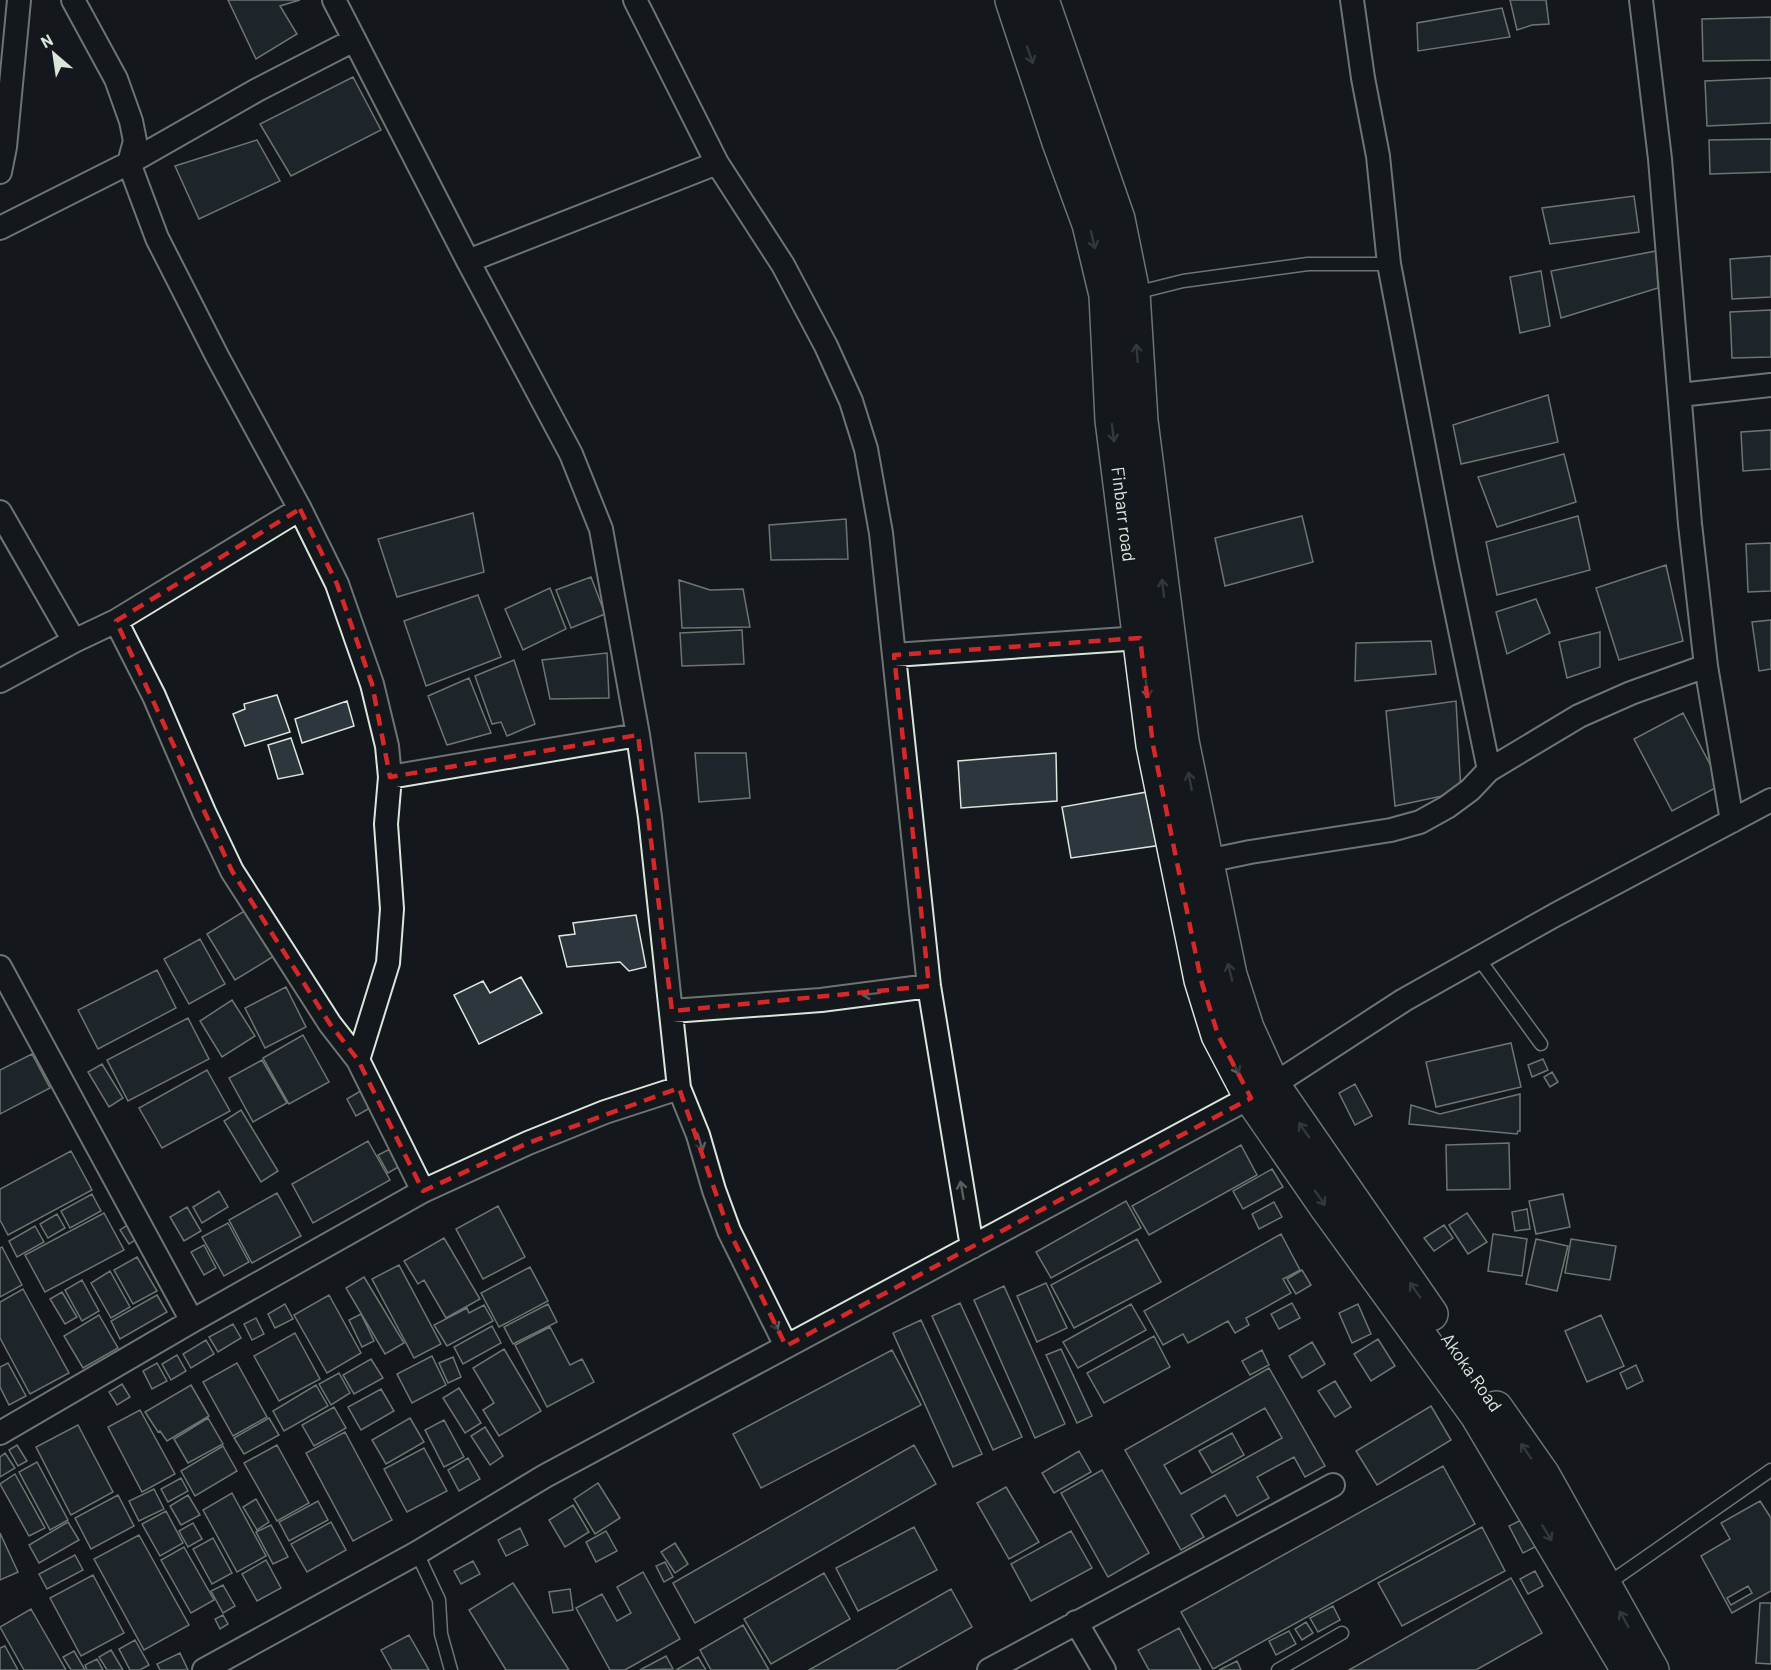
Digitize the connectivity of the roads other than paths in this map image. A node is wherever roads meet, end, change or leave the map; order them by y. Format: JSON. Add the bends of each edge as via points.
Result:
{"nodes":[{"id":1,"x":19,"y":0,"type":"edge"},
{"id":2,"x":73,"y":0,"type":"edge"},
{"id":3,"x":334,"y":0,"type":"edge"},
{"id":4,"x":635,"y":0,"type":"edge"},
{"id":5,"x":1012,"y":0,"type":"edge"},
{"id":6,"x":1042,"y":0,"type":"edge"},
{"id":7,"x":1352,"y":0,"type":"edge"},
{"id":8,"x":1641,"y":0,"type":"edge"},
{"id":9,"x":354,"y":40,"type":"junction"},
{"id":10,"x":129,"y":163,"type":"junction"},
{"id":11,"x":717,"y":163,"type":"junction"},
{"id":12,"x":0,"y":172,"type":"edge"},
{"id":13,"x":0,"y":228,"type":"edge"},
{"id":14,"x":468,"y":261,"type":"junction"},
{"id":15,"x":1389,"y":264,"type":"junction"},
{"id":16,"x":1134,"y":293,"type":"junction"},
{"id":17,"x":1771,"y":385,"type":"edge"},
{"id":18,"x":1680,"y":395,"type":"junction"},
{"id":19,"x":300,"y":509,"type":"junction"},
{"id":20,"x":0,"y":512,"type":"edge"},
{"id":21,"x":116,"y":621,"type":"junction"},
{"id":22,"x":1140,"y":638,"type":"junction"},
{"id":23,"x":74,"y":641,"type":"junction"},
{"id":24,"x":894,"y":655,"type":"junction"},
{"id":25,"x":1706,"y":666,"type":"junction"},
{"id":26,"x":0,"y":681,"type":"edge"},
{"id":27,"x":638,"y":735,"type":"junction"},
{"id":28,"x":1488,"y":770,"type":"junction"},
{"id":29,"x":390,"y":777,"type":"junction"},
{"id":30,"x":1771,"y":800,"type":"edge"},
{"id":31,"x":1732,"y":821,"type":"junction"},
{"id":32,"x":1207,"y":861,"type":"junction"},
{"id":33,"x":1479,"y":959,"type":"junction"},
{"id":34,"x":0,"y":968,"type":"edge"},
{"id":35,"x":929,"y":986,"type":"junction"},
{"id":36,"x":672,"y":1011,"type":"junction"},
{"id":37,"x":1233,"y":1031,"type":"junction"},
{"id":38,"x":1541,"y":1044,"type":"dead end"},
{"id":39,"x":358,"y":1060,"type":"junction"},
{"id":40,"x":679,"y":1088,"type":"junction"},
{"id":41,"x":1262,"y":1092,"type":"junction"},
{"id":42,"x":423,"y":1191,"type":"junction"},
{"id":43,"x":972,"y":1247,"type":"junction"},
{"id":44,"x":192,"y":1321,"type":"junction"},
{"id":45,"x":786,"y":1346,"type":"junction"},
{"id":46,"x":0,"y":1433,"type":"edge"},
{"id":47,"x":1771,"y":1470,"type":"edge"},
{"id":48,"x":1334,"y":1485,"type":"dead end"},
{"id":49,"x":417,"y":1553,"type":"junction"},
{"id":50,"x":1605,"y":1586,"type":"junction"},
{"id":51,"x":1076,"y":1622,"type":"junction"},
{"id":52,"x":1342,"y":1633,"type":"dead end"},
{"id":53,"x":204,"y":1670,"type":"edge"},
{"id":54,"x":451,"y":1670,"type":"edge"},
{"id":55,"x":989,"y":1670,"type":"edge"},
{"id":56,"x":1104,"y":1670,"type":"edge"},
{"id":57,"x":1278,"y":1670,"type":"edge"},
{"id":58,"x":1628,"y":1670,"type":"edge"},
{"id":59,"x":1652,"y":1670,"type":"edge"}],
"edges":[{"from":1,"to":12,"type":"street"},
{"from":2,"to":10,"type":"street","via":[[116,79],[131,122],[135,141]]},
{"from":3,"to":9,"type":"street"},
{"from":4,"to":11,"type":"street"},
{"from":5,"to":22,"type":"main road","name":"Finbarr road","one_way":true,"via":[[1089,224],[1106,295],[1112,420]]},
{"from":6,"to":16,"type":"main road","name":"Finbarr road","via":[[1118,219]]},
{"from":7,"to":15,"type":"street","via":[[1378,156]]},
{"from":8,"to":18,"type":"street","via":[[1660,159]]},
{"from":9,"to":10,"type":"street"},
{"from":9,"to":14,"type":"street"},
{"from":10,"to":13,"type":"street"},
{"from":10,"to":19,"type":"street","via":[[157,238]]},
{"from":11,"to":14,"type":"street"},
{"from":11,"to":24,"type":"street","via":[[783,265],[851,401],[866,449],[881,533]]},
{"from":14,"to":27,"type":"street","via":[[571,454],[601,529]]},
{"from":15,"to":16,"type":"lane","via":[[1308,264],[1183,281]]},
{"from":15,"to":28,"type":"street"},
{"from":32,"to":16,"type":"main road","name":"Finbarr road","one_way":true,"via":[[1182,741],[1141,421]]},
{"from":17,"to":18,"type":"street"},
{"from":18,"to":25,"type":"street"},
{"from":19,"to":21,"type":"street"},
{"from":19,"to":29,"type":"street","via":[[337,584],[372,684]]},
{"from":20,"to":23,"type":"street"},
{"from":21,"to":23,"type":"street"},
{"from":21,"to":39,"type":"street","via":[[232,871],[330,1024]]},
{"from":22,"to":24,"type":"street"},
{"from":22,"to":37,"type":"main road","name":"Finbarr road","one_way":true,"via":[[1167,820],[1202,980]]},
{"from":23,"to":26,"type":"street"},
{"from":24,"to":35,"type":"street"},
{"from":25,"to":28,"type":"street","via":[[1580,716]]},
{"from":25,"to":31,"type":"street"},
{"from":27,"to":29,"type":"street"},
{"from":27,"to":36,"type":"street"},
{"from":28,"to":32,"type":"street","via":[[1470,790],[1420,822]]},
{"from":29,"to":39,"type":"street","via":[[386,824],[392,909],[388,963]]},
{"from":30,"to":31,"type":"street"},
{"from":31,"to":33,"type":"street"},
{"from":37,"to":32,"type":"main road","name":"Finbarr road","one_way":true,"via":[[1230,975]]},
{"from":33,"to":38,"type":"lane"},
{"from":33,"to":41,"type":"street","via":[[1404,1000]]},
{"from":34,"to":44,"type":"street"},
{"from":35,"to":36,"type":"street","one_way":true,"via":[[821,1000]]},
{"from":43,"to":35,"type":"street","one_way":true},
{"from":36,"to":40,"type":"street"},
{"from":37,"to":41,"type":"main road"},
{"from":39,"to":42,"type":"street"},
{"from":40,"to":42,"type":"street","via":[[539,1138]]},
{"from":40,"to":45,"type":"street","one_way":true,"via":[[729,1231]]},
{"from":41,"to":43,"type":"street"},
{"from":50,"to":41,"type":"main road","name":"Akoka Road","one_way":true,"via":[[1543,1475]]},
{"from":41,"to":58,"type":"main road","one_way":true,"via":[[1327,1208],[1477,1415]]},
{"from":42,"to":44,"type":"street"},
{"from":43,"to":45,"type":"street"},
{"from":44,"to":46,"type":"street"},
{"from":45,"to":49,"type":"street","via":[[545,1476]]},
{"from":47,"to":50,"type":"lane"},
{"from":48,"to":51,"type":"street"},
{"from":49,"to":53,"type":"street"},
{"from":49,"to":54,"type":"lane","via":[[439,1600],[441,1634]]},
{"from":59,"to":50,"type":"main road","name":"Akoka Road","one_way":true},
{"from":51,"to":55,"type":"street"},
{"from":51,"to":56,"type":"street"},
{"from":52,"to":57,"type":"lane"}]}
